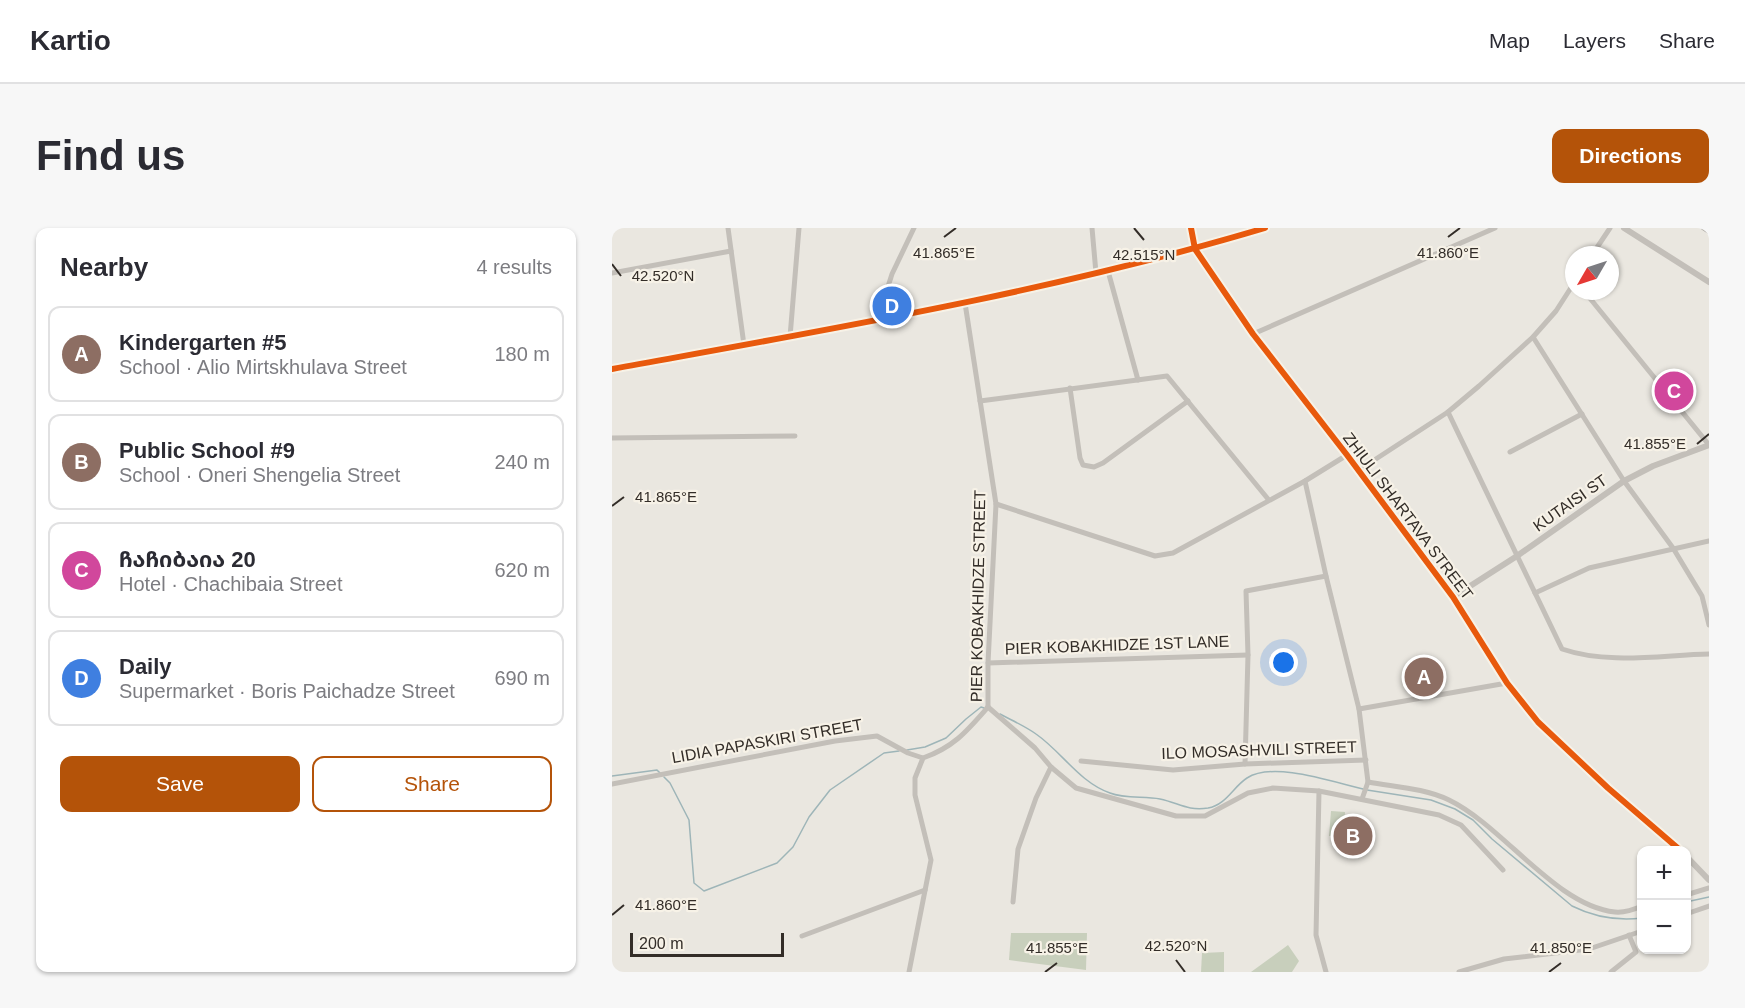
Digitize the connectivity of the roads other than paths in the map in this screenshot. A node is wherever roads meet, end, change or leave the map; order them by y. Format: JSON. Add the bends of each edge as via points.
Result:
{"nodes":[{"id":1,"x":728,"y":228,"type":"edge"},
{"id":2,"x":800,"y":228,"type":"edge"},
{"id":3,"x":914,"y":228,"type":"edge"},
{"id":4,"x":1092,"y":228,"type":"edge"},
{"id":5,"x":1191,"y":228,"type":"edge"},
{"id":6,"x":1265,"y":228,"type":"edge"},
{"id":7,"x":1495,"y":228,"type":"edge"},
{"id":8,"x":1610,"y":228,"type":"edge"},
{"id":9,"x":1624,"y":228,"type":"edge"},
{"id":10,"x":1598,"y":246,"type":"edge"},
{"id":11,"x":1195,"y":249,"type":"junction"},
{"id":12,"x":731,"y":251,"type":"junction"},
{"id":13,"x":1108,"y":271,"type":"junction"},
{"id":14,"x":612,"y":273,"type":"edge"},
{"id":15,"x":1096,"y":273,"type":"junction"},
{"id":16,"x":1709,"y":282,"type":"edge"},
{"id":17,"x":1565,"y":297,"type":"edge"},
{"id":18,"x":1591,"y":300,"type":"edge"},
{"id":19,"x":964,"y":303,"type":"junction"},
{"id":20,"x":877,"y":321,"type":"junction"},
{"id":21,"x":1253,"y":334,"type":"junction"},
{"id":22,"x":1533,"y":336,"type":"junction"},
{"id":23,"x":790,"y":337,"type":"junction"},
{"id":24,"x":744,"y":345,"type":"junction"},
{"id":25,"x":612,"y":369,"type":"edge"},
{"id":26,"x":1138,"y":380,"type":"junction"},
{"id":27,"x":1070,"y":388,"type":"junction"},
{"id":28,"x":980,"y":401,"type":"junction"},
{"id":29,"x":1188,"y":401,"type":"junction"},
{"id":30,"x":1448,"y":412,"type":"junction"},
{"id":31,"x":1582,"y":414,"type":"junction"},
{"id":32,"x":795,"y":436,"type":"dead end"},
{"id":33,"x":612,"y":438,"type":"edge"},
{"id":34,"x":1709,"y":445,"type":"edge"},
{"id":35,"x":1510,"y":452,"type":"dead end"},
{"id":36,"x":1347,"y":455,"type":"junction"},
{"id":37,"x":1359,"y":470,"type":"junction"},
{"id":38,"x":1305,"y":481,"type":"junction"},
{"id":39,"x":1624,"y":481,"type":"junction"},
{"id":40,"x":1268,"y":499,"type":"junction"},
{"id":41,"x":996,"y":504,"type":"junction"},
{"id":42,"x":1709,"y":541,"type":"edge"},
{"id":43,"x":1673,"y":548,"type":"junction"},
{"id":44,"x":1517,"y":556,"type":"junction"},
{"id":45,"x":1326,"y":576,"type":"junction"},
{"id":46,"x":1535,"y":593,"type":"junction"},
{"id":47,"x":1453,"y":597,"type":"junction"},
{"id":48,"x":1709,"y":625,"type":"edge"},
{"id":49,"x":1709,"y":654,"type":"edge"},
{"id":50,"x":1248,"y":655,"type":"junction"},
{"id":51,"x":988,"y":663,"type":"junction"},
{"id":52,"x":1507,"y":683,"type":"junction"},
{"id":53,"x":988,"y":707,"type":"junction"},
{"id":54,"x":1359,"y":709,"type":"junction"},
{"id":55,"x":923,"y":758,"type":"junction"},
{"id":56,"x":1366,"y":760,"type":"junction"},
{"id":57,"x":1081,"y":761,"type":"dead end"},
{"id":58,"x":1245,"y":764,"type":"junction"},
{"id":59,"x":1051,"y":767,"type":"junction"},
{"id":60,"x":1368,"y":783,"type":"junction"},
{"id":61,"x":612,"y":784,"type":"edge"},
{"id":62,"x":1319,"y":790,"type":"junction"},
{"id":63,"x":1362,"y":799,"type":"junction"},
{"id":64,"x":1675,"y":846,"type":"edge"},
{"id":65,"x":1691,"y":861,"type":"edge"},
{"id":66,"x":1503,"y":870,"type":"dead end"},
{"id":67,"x":1709,"y":880,"type":"edge"},
{"id":68,"x":1709,"y":888,"type":"edge"},
{"id":69,"x":925,"y":890,"type":"junction"},
{"id":70,"x":1691,"y":893,"type":"edge"},
{"id":71,"x":1013,"y":902,"type":"dead end"},
{"id":72,"x":1709,"y":906,"type":"edge"},
{"id":73,"x":1637,"y":908,"type":"edge"},
{"id":74,"x":1691,"y":912,"type":"edge"},
{"id":75,"x":1637,"y":932,"type":"edge"},
{"id":76,"x":1629,"y":935,"type":"junction"},
{"id":77,"x":802,"y":936,"type":"dead end"},
{"id":78,"x":909,"y":972,"type":"edge"},
{"id":79,"x":1326,"y":972,"type":"edge"},
{"id":80,"x":1459,"y":972,"type":"edge"},
{"id":81,"x":1611,"y":972,"type":"edge"}],
"edges":[{"from":1,"to":12,"type":"street"},
{"from":2,"to":23,"type":"street"},
{"from":3,"to":20,"type":"street","via":[[892,274]]},
{"from":4,"to":15,"type":"street"},
{"from":5,"to":11,"type":"street","name":"ZHIULI SHARTAVA STREET"},
{"from":6,"to":11,"type":"street"},
{"from":7,"to":21,"type":"street"},
{"from":8,"to":10,"type":"street"},
{"from":9,"to":16,"type":"street"},
{"from":11,"to":13,"type":"street"},
{"from":11,"to":21,"type":"street","name":"ZHIULI SHARTAVA STREET"},
{"from":12,"to":14,"type":"street"},
{"from":12,"to":24,"type":"street"},
{"from":13,"to":15,"type":"street"},
{"from":13,"to":26,"type":"street"},
{"from":15,"to":19,"type":"street"},
{"from":17,"to":22,"type":"street"},
{"from":18,"to":34,"type":"street"},
{"from":19,"to":20,"type":"street"},
{"from":19,"to":28,"type":"street","name":"PIER KOBAKHIDZE STREET"},
{"from":20,"to":23,"type":"street"},
{"from":21,"to":36,"type":"street","name":"ZHIULI SHARTAVA STREET"},
{"from":22,"to":30,"type":"street"},
{"from":22,"to":31,"type":"street"},
{"from":23,"to":24,"type":"street"},
{"from":24,"to":25,"type":"street"},
{"from":26,"to":27,"type":"street"},
{"from":26,"to":29,"type":"street","via":[[1167,376]]},
{"from":27,"to":28,"type":"street"},
{"from":27,"to":29,"type":"street","via":[[1080,458],[1083,465],[1094,467]]},
{"from":28,"to":41,"type":"street","name":"PIER KOBAKHIDZE STREET"},
{"from":29,"to":40,"type":"street"},
{"from":30,"to":37,"type":"street"},
{"from":30,"to":44,"type":"street"},
{"from":31,"to":35,"type":"street"},
{"from":31,"to":39,"type":"street"},
{"from":32,"to":33,"type":"street"},
{"from":34,"to":39,"type":"street","name":"KUTAISI ST"},
{"from":36,"to":37,"type":"street","name":"ZHIULI SHARTAVA STREET"},
{"from":36,"to":38,"type":"street"},
{"from":37,"to":47,"type":"street","name":"ZHIULI SHARTAVA STREET"},
{"from":38,"to":40,"type":"street"},
{"from":38,"to":45,"type":"street","name":"ILO MOSASHVILI STREET"},
{"from":39,"to":43,"type":"street"},
{"from":39,"to":44,"type":"street","name":"KUTAISI ST"},
{"from":40,"to":41,"type":"street","via":[[1173,553],[1155,556]]},
{"from":41,"to":51,"type":"street","name":"PIER KOBAKHIDZE STREET"},
{"from":42,"to":43,"type":"street"},
{"from":43,"to":46,"type":"street","via":[[1589,568]]},
{"from":43,"to":48,"type":"street","via":[[1702,596]]},
{"from":44,"to":46,"type":"street"},
{"from":44,"to":47,"type":"street","name":"KUTAISI ST"},
{"from":45,"to":50,"type":"street","via":[[1246,591]]},
{"from":45,"to":54,"type":"street","name":"ILO MOSASHVILI STREET"},
{"from":46,"to":49,"type":"street","via":[[1565,651],[1633,659]]},
{"from":47,"to":52,"type":"street","name":"ZHIULI SHARTAVA STREET"},
{"from":50,"to":51,"type":"street","name":"PIER KOBAKHIDZE 1ST LANE"},
{"from":50,"to":58,"type":"street"},
{"from":51,"to":53,"type":"street","name":"PIER KOBAKHIDZE STREET"},
{"from":52,"to":54,"type":"street"},
{"from":52,"to":64,"type":"street","name":"ZHIULI SHARTAVA STREET","via":[[1538,722]]},
{"from":53,"to":55,"type":"street","via":[[965,733],[942,751]]},
{"from":53,"to":59,"type":"street","name":"PIER KOBAKHIDZE STREET"},
{"from":54,"to":56,"type":"street","name":"ILO MOSASHVILI STREET"},
{"from":55,"to":61,"type":"street","name":"LIDIA PAPASKIRI STREET","via":[[877,736]]},
{"from":55,"to":69,"type":"street","via":[[915,778],[915,795],[931,860]]},
{"from":56,"to":58,"type":"street","name":"ILO MOSASHVILI STREET"},
{"from":56,"to":60,"type":"street","name":"ILO MOSASHVILI STREET"},
{"from":57,"to":58,"type":"street","name":"ILO MOSASHVILI STREET","via":[[1173,770]]},
{"from":59,"to":62,"type":"street","name":"PIER KOBAKHIDZE STREET","via":[[1076,788],[1176,816],[1205,816],[1248,793],[1273,788]]},
{"from":59,"to":71,"type":"street","via":[[1018,849]]},
{"from":60,"to":63,"type":"street"},
{"from":60,"to":73,"type":"street","via":[[1429,792],[1449,800],[1578,900],[1615,912]]},
{"from":62,"to":63,"type":"street","name":"PIER KOBAKHIDZE STREET"},
{"from":62,"to":79,"type":"street","via":[[1316,935]]},
{"from":63,"to":66,"type":"street","name":"PIER KOBAKHIDZE STREET","via":[[1439,815],[1461,825]]},
{"from":65,"to":67,"type":"street"},
{"from":68,"to":70,"type":"street"},
{"from":69,"to":77,"type":"street"},
{"from":69,"to":78,"type":"street"},
{"from":72,"to":74,"type":"street"},
{"from":75,"to":76,"type":"street"},
{"from":76,"to":80,"type":"street","via":[[1589,949],[1504,959]]},
{"from":76,"to":81,"type":"street","via":[[1636,952]]}]}
